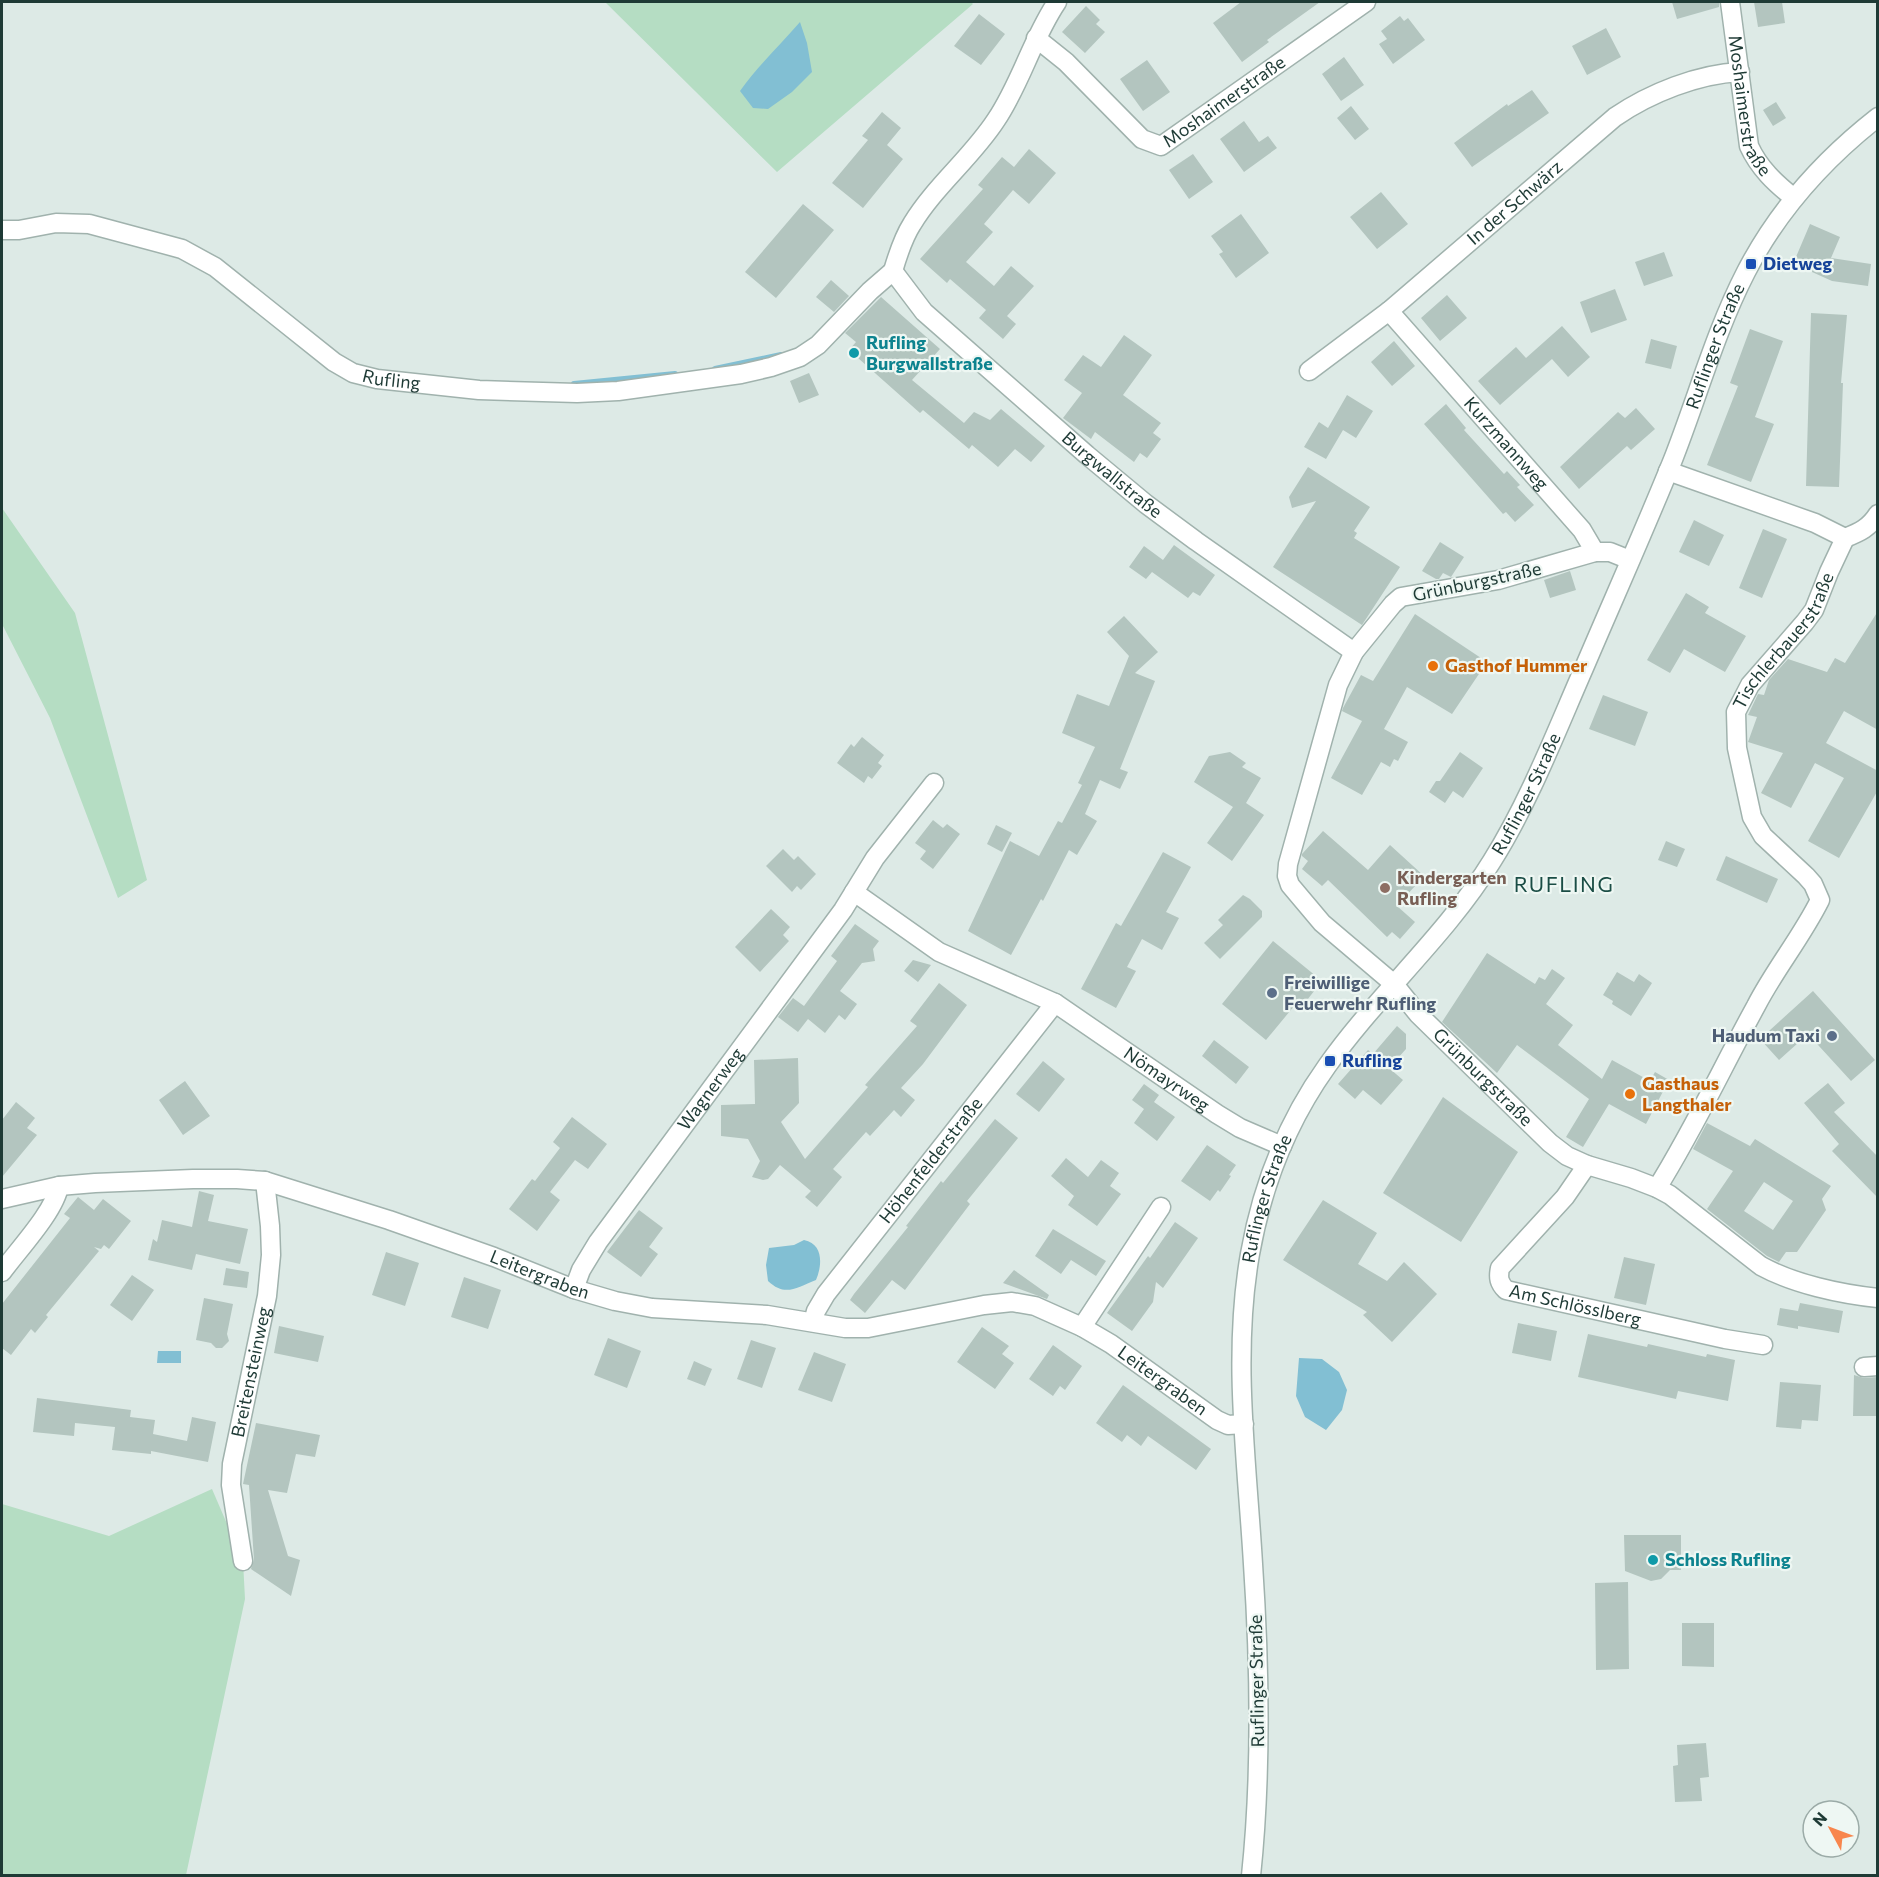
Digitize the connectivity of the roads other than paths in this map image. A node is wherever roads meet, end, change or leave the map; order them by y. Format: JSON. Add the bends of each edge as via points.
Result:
{"nodes":[{"id":1,"x":1057,"y":2,"type":"edge"},
{"id":2,"x":1366,"y":2,"type":"edge"},
{"id":3,"x":1730,"y":2,"type":"edge"},
{"id":4,"x":1036,"y":38,"type":"junction"},
{"id":5,"x":1740,"y":72,"type":"junction"},
{"id":6,"x":1878,"y":117,"type":"edge"},
{"id":7,"x":1794,"y":198,"type":"junction"},
{"id":8,"x":2,"y":230,"type":"edge"},
{"id":9,"x":893,"y":271,"type":"junction"},
{"id":10,"x":1389,"y":311,"type":"junction"},
{"id":11,"x":1309,"y":371,"type":"dead end"},
{"id":12,"x":1668,"y":471,"type":"junction"},
{"id":13,"x":1878,"y":514,"type":"edge"},
{"id":14,"x":1845,"y":538,"type":"junction"},
{"id":15,"x":1595,"y":552,"type":"junction"},
{"id":16,"x":1630,"y":560,"type":"junction"},
{"id":17,"x":1354,"y":652,"type":"junction"},
{"id":18,"x":934,"y":783,"type":"dead end"},
{"id":19,"x":854,"y":892,"type":"junction"},
{"id":20,"x":1394,"y":984,"type":"junction"},
{"id":21,"x":1055,"y":1003,"type":"junction"},
{"id":22,"x":1282,"y":1146,"type":"junction"},
{"id":23,"x":1587,"y":1166,"type":"junction"},
{"id":24,"x":265,"y":1181,"type":"junction"},
{"id":25,"x":59,"y":1186,"type":"junction"},
{"id":26,"x":1658,"y":1188,"type":"junction"},
{"id":27,"x":2,"y":1199,"type":"edge"},
{"id":28,"x":1161,"y":1207,"type":"dead end"},
{"id":29,"x":2,"y":1272,"type":"edge"},
{"id":30,"x":574,"y":1289,"type":"junction"},
{"id":31,"x":1878,"y":1298,"type":"edge"},
{"id":32,"x":813,"y":1322,"type":"junction"},
{"id":33,"x":1082,"y":1327,"type":"junction"},
{"id":34,"x":1763,"y":1345,"type":"dead end"},
{"id":35,"x":1244,"y":1424,"type":"junction"},
{"id":36,"x":243,"y":1561,"type":"dead end"},
{"id":37,"x":1251,"y":1875,"type":"edge"}],
"edges":[{"from":1,"to":4,"type":"street"},
{"from":2,"to":4,"type":"street","name":"Moshaimerstraße","via":[[1161,146],[1142,139],[1066,62]]},
{"from":3,"to":5,"type":"street","name":"Moshaimerstraße"},
{"from":4,"to":9,"type":"street","via":[[1000,114],[917,216],[902,242]]},
{"from":5,"to":7,"type":"street","name":"Moshaimerstraße","via":[[1749,146],[1764,171]]},
{"from":5,"to":10,"type":"street","name":"In der Schwärz","via":[[1708,76],[1646,99],[1616,117]]},
{"from":6,"to":7,"type":"street","name":"Ruflinger Straße","via":[[1826,161]]},
{"from":7,"to":12,"type":"street","name":"Ruflinger Straße","via":[[1743,278]]},
{"from":8,"to":9,"type":"street","name":"Rufling","via":[[57,223],[89,224],[182,249],[215,267],[353,373],[479,390],[618,391],[771,367],[801,357],[818,345]]},
{"from":9,"to":17,"type":"street","name":"Burgwallstraße","via":[[931,319],[1113,476],[1196,541]]},
{"from":10,"to":11,"type":"street","name":"In der Schwärz"},
{"from":10,"to":15,"type":"street","name":"Kurzmannweg","via":[[1582,530]]},
{"from":12,"to":14,"type":"street","via":[[1815,523]]},
{"from":12,"to":16,"type":"street","name":"Ruflinger Straße"},
{"from":13,"to":14,"type":"street","via":[[1862,532]]},
{"from":14,"to":26,"type":"street","name":"Tischlerbauerstraße","via":[[1814,610],[1750,685],[1736,712],[1737,748],[1752,817],[1763,836],[1813,884],[1820,900],[1756,1005]]},
{"from":15,"to":16,"type":"street","via":[[1611,552]]},
{"from":15,"to":17,"type":"street","name":"Grünburgstraße","via":[[1498,580],[1401,597]]},
{"from":16,"to":20,"type":"street","name":"Ruflinger Straße","via":[[1505,839],[1475,886]]},
{"from":17,"to":20,"type":"street","name":"Grünburgstraße","via":[[1338,686],[1287,876],[1322,923]]},
{"from":18,"to":19,"type":"street","name":"Wagnerweg","via":[[875,858]]},
{"from":19,"to":21,"type":"street","via":[[939,952]]},
{"from":19,"to":30,"type":"street","name":"Wagnerweg","via":[[598,1242]]},
{"from":20,"to":22,"type":"street","name":"Ruflinger Straße","via":[[1330,1061]]},
{"from":20,"to":23,"type":"street","name":"Grünburgstraße","via":[[1418,1014],[1531,1126],[1567,1156]]},
{"from":21,"to":22,"type":"street","name":"Nömayrweg","via":[[1217,1114]]},
{"from":21,"to":32,"type":"street","name":"Höhenfelderstraße","via":[[826,1294]]},
{"from":22,"to":35,"type":"street","name":"Ruflinger Straße","via":[[1259,1214],[1244,1290]]},
{"from":23,"to":26,"type":"street","name":"Grünburgstraße"},
{"from":23,"to":34,"type":"street","name":"Am Schlösslberg","via":[[1565,1197],[1500,1268],[1500,1284],[1506,1290]]},
{"from":24,"to":25,"type":"street","name":"Leitergraben","via":[[193,1179]]},
{"from":24,"to":30,"type":"street","name":"Leitergraben","via":[[389,1220]]},
{"from":24,"to":36,"type":"street","name":"Breitensteinweg","via":[[271,1236],[268,1286],[232,1464],[231,1485]]},
{"from":25,"to":27,"type":"street","name":"Leitergraben"},
{"from":25,"to":29,"type":"street","via":[[49,1209]]},
{"from":26,"to":31,"type":"street","name":"Grünburgstraße","via":[[1777,1275]]},
{"from":28,"to":33,"type":"street"},
{"from":30,"to":32,"type":"street","name":"Leitergraben","via":[[652,1308],[730,1311]]},
{"from":32,"to":33,"type":"street","name":"Leitergraben","via":[[868,1328],[1012,1302],[1035,1306]]},
{"from":33,"to":35,"type":"street","name":"Leitergraben","via":[[1141,1364],[1217,1420],[1228,1425]]},
{"from":35,"to":37,"type":"street","name":"Ruflinger Straße","via":[[1258,1724]]}]}
